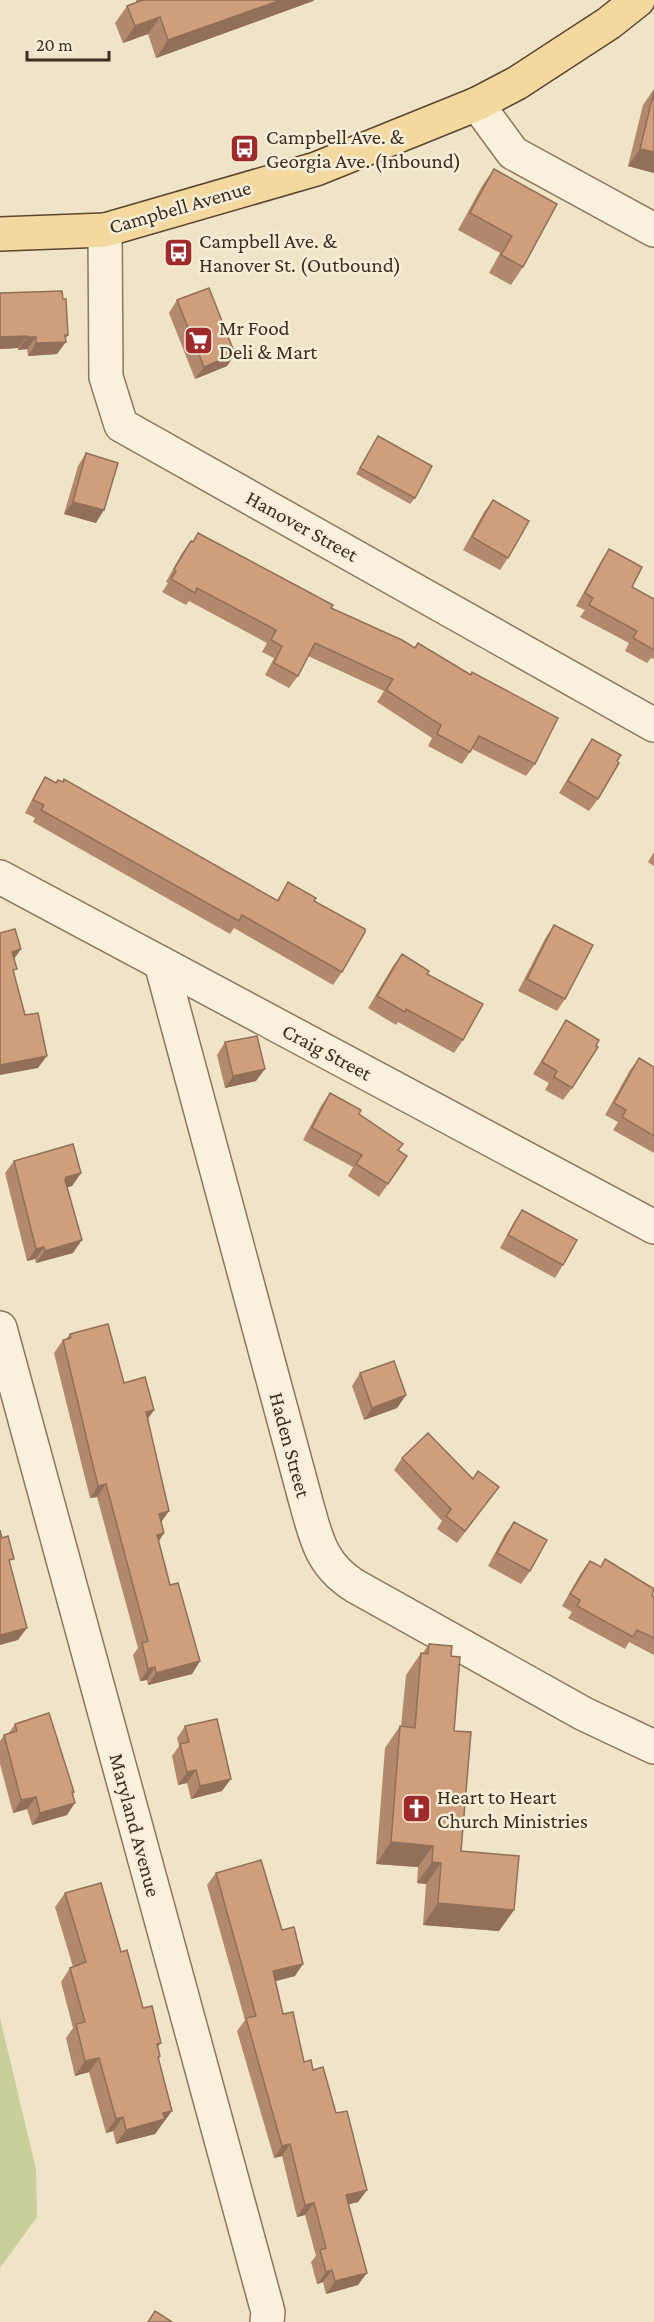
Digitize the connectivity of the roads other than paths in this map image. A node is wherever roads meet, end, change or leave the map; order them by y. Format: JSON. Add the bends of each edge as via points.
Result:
{"nodes":[{"id":1,"x":638,"y":0,"type":"edge"},
{"id":2,"x":477,"y":104,"type":"junction"},
{"id":3,"x":105,"y":230,"type":"junction"},
{"id":4,"x":654,"y":230,"type":"edge"},
{"id":5,"x":0,"y":234,"type":"edge"},
{"id":6,"x":654,"y":725,"type":"edge"},
{"id":7,"x":0,"y":877,"type":"edge"},
{"id":8,"x":161,"y":963,"type":"junction"},
{"id":9,"x":654,"y":1227,"type":"edge"},
{"id":10,"x":0,"y":1328,"type":"edge"},
{"id":11,"x":654,"y":1747,"type":"edge"},
{"id":12,"x":267,"y":2322,"type":"edge"}],
"edges":[{"from":1,"to":2,"type":"main road","name":"Campbell Avenue","via":[[517,83]]},
{"from":2,"to":3,"type":"main road","name":"Campbell Avenue","via":[[316,169]]},
{"from":2,"to":4,"type":"street","via":[[513,153]]},
{"from":3,"to":5,"type":"main road","name":"Campbell Avenue"},
{"from":3,"to":6,"type":"street","name":"Hanover Street","via":[[106,377],[121,425]]},
{"from":7,"to":8,"type":"street","name":"Craig Street"},
{"from":8,"to":9,"type":"street","name":"Craig Street"},
{"from":8,"to":11,"type":"street","name":"Haden Street","via":[[324,1558],[340,1577],[584,1714]]},
{"from":10,"to":12,"type":"street","name":"Maryland Avenue","via":[[268,2312]]}]}
